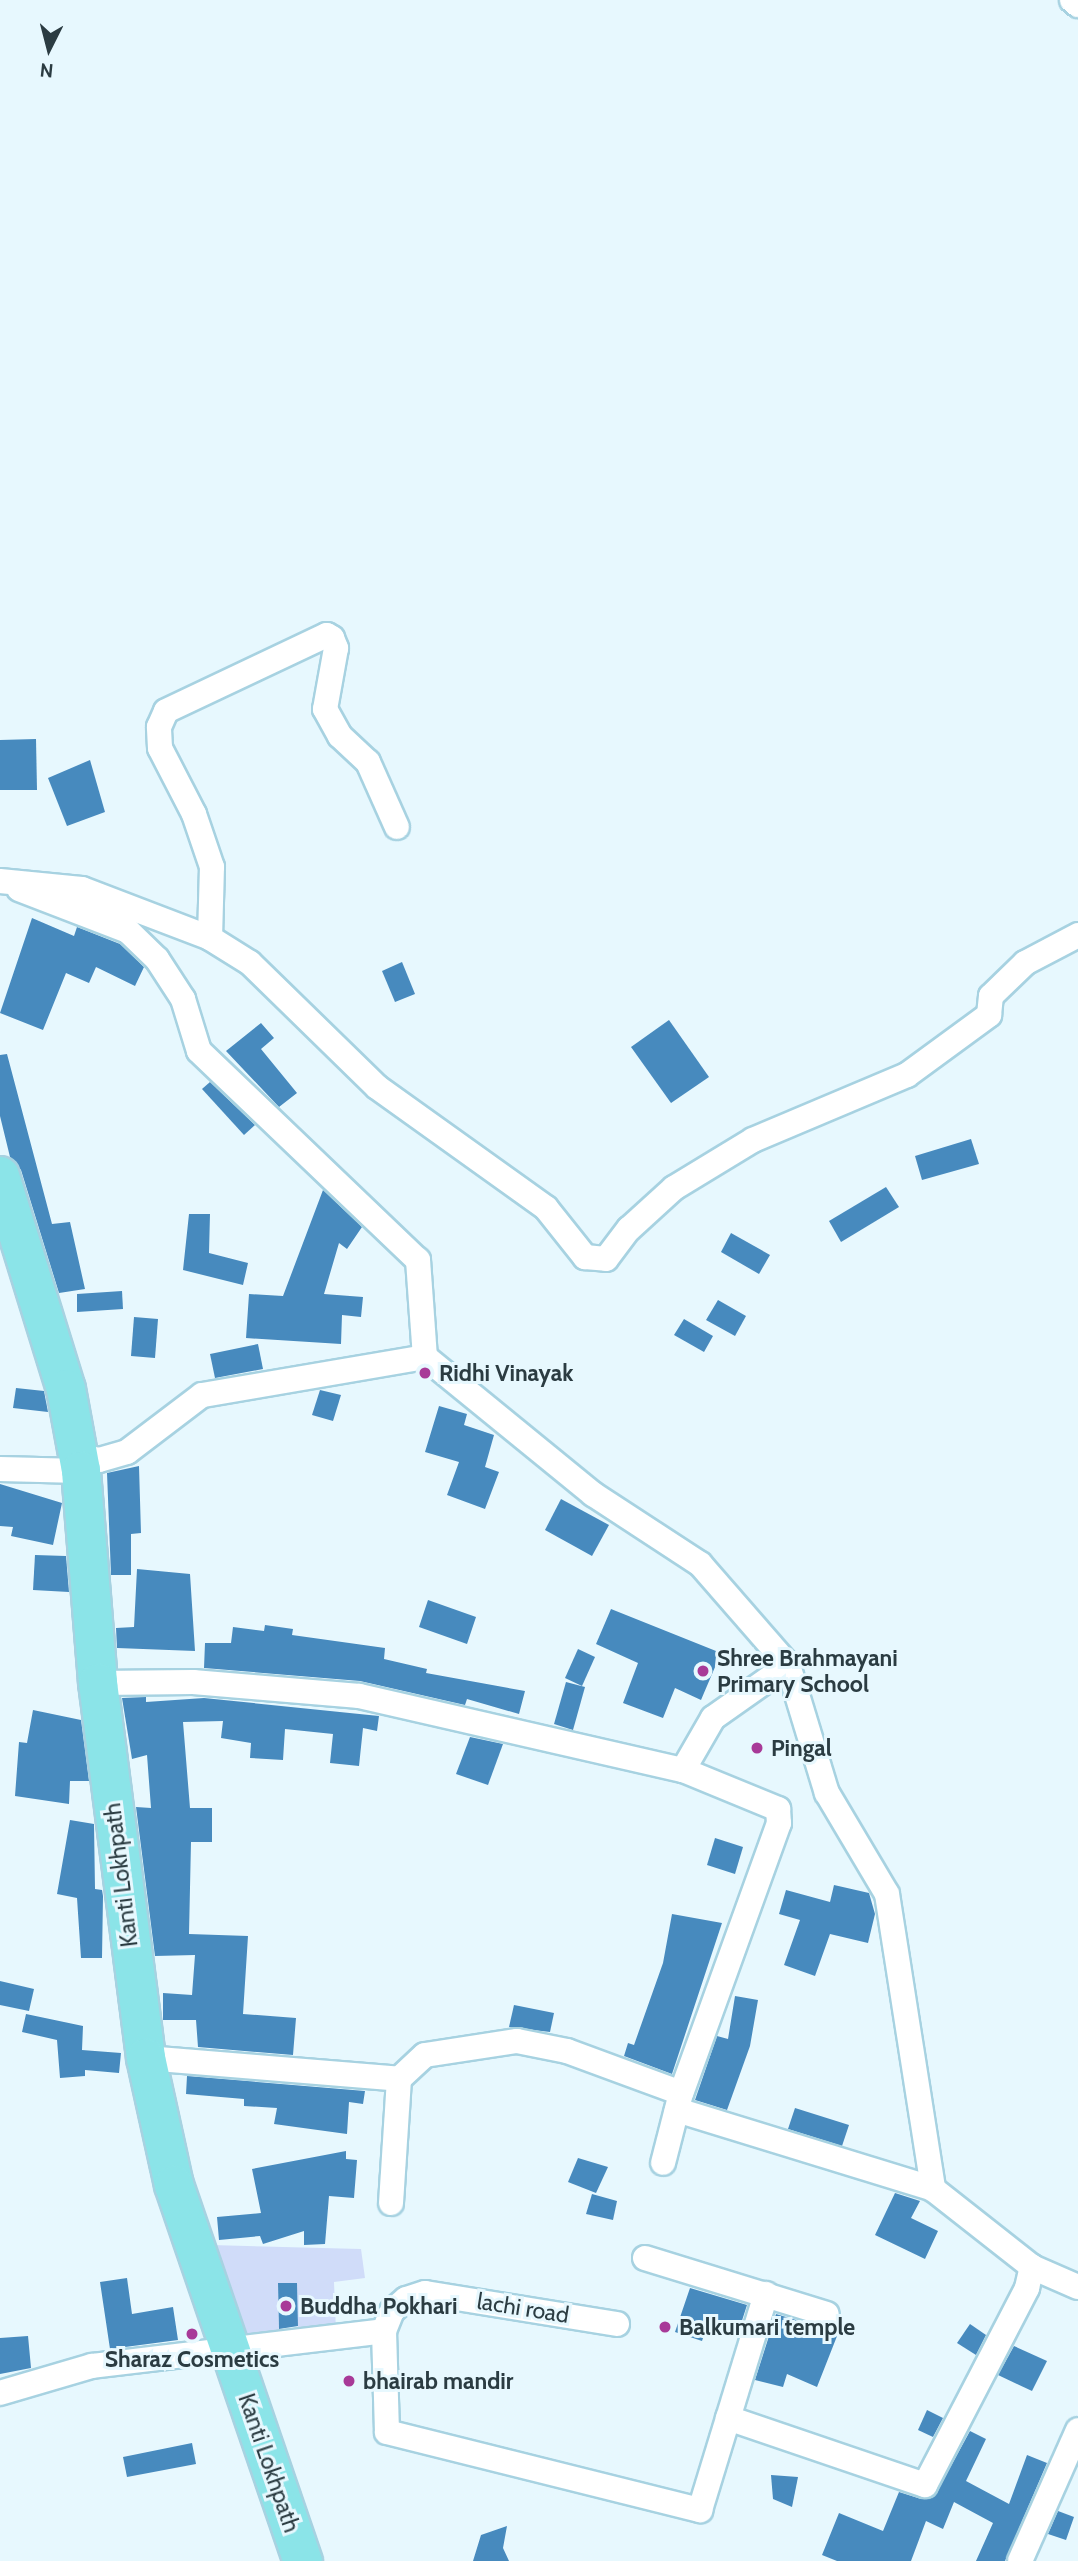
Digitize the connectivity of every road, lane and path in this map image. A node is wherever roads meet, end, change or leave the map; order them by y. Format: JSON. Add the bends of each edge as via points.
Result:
{"nodes":[{"id":1,"x":1072,"y":0,"type":"edge"},
{"id":2,"x":1078,"y":5,"type":"edge"},
{"id":3,"x":397,"y":827,"type":"dead end"},
{"id":4,"x":0,"y":881,"type":"edge"},
{"id":5,"x":1078,"y":935,"type":"edge"},
{"id":6,"x":210,"y":938,"type":"junction"},
{"id":7,"x":0,"y":1176,"type":"edge"},
{"id":8,"x":425,"y":1357,"type":"junction"},
{"id":9,"x":78,"y":1463,"type":"junction"},
{"id":10,"x":0,"y":1469,"type":"edge"},
{"id":11,"x":788,"y":1665,"type":"junction"},
{"id":12,"x":98,"y":1683,"type":"junction"},
{"id":13,"x":682,"y":1770,"type":"junction"},
{"id":14,"x":146,"y":2058,"type":"junction"},
{"id":15,"x":399,"y":2079,"type":"junction"},
{"id":16,"x":679,"y":2102,"type":"junction"},
{"id":17,"x":663,"y":2163,"type":"dead end"},
{"id":18,"x":933,"y":2189,"type":"junction"},
{"id":19,"x":391,"y":2203,"type":"dead end"},
{"id":20,"x":645,"y":2258,"type":"dead end"},
{"id":21,"x":1032,"y":2267,"type":"junction"},
{"id":22,"x":1078,"y":2287,"type":"edge"},
{"id":23,"x":766,"y":2294,"type":"junction"},
{"id":24,"x":827,"y":2314,"type":"dead end"},
{"id":25,"x":388,"y":2321,"type":"junction"},
{"id":26,"x":617,"y":2324,"type":"dead end"},
{"id":27,"x":229,"y":2348,"type":"junction"},
{"id":28,"x":0,"y":2393,"type":"edge"},
{"id":29,"x":728,"y":2418,"type":"junction"},
{"id":30,"x":1078,"y":2430,"type":"edge"},
{"id":31,"x":303,"y":2561,"type":"edge"},
{"id":32,"x":1020,"y":2561,"type":"edge"}],
"edges":[{"from":1,"to":2,"type":"street"},
{"from":3,"to":6,"type":"street","via":[[372,770],[340,736],[326,709],[336,648],[327,635],[166,711],[159,726],[160,748],[194,814],[212,867]]},
{"from":4,"to":6,"type":"street","via":[[82,888]]},
{"from":4,"to":8,"type":"street","via":[[128,931],[157,959],[183,999],[199,1051],[418,1260]]},
{"from":5,"to":6,"type":"street","via":[[1025,963],[991,996],[989,1014],[907,1075],[753,1140],[674,1188],[629,1229],[606,1259],[585,1257],[546,1208],[377,1087],[250,963]]},
{"from":7,"to":9,"type":"main road","name":"Kanti Lokhpath","via":[[66,1389]]},
{"from":8,"to":9,"type":"street","via":[[202,1395],[127,1452]]},
{"from":8,"to":11,"type":"street","via":[[593,1494],[700,1564]]},
{"from":9,"to":10,"type":"street"},
{"from":9,"to":12,"type":"main road","name":"Kanti Lokhpath"},
{"from":11,"to":13,"type":"street","via":[[713,1718]]},
{"from":11,"to":18,"type":"street","via":[[827,1793],[887,1894]]},
{"from":12,"to":13,"type":"street","via":[[193,1682],[331,1692]]},
{"from":12,"to":14,"type":"main road","name":"Kanti Lokhpath"},
{"from":13,"to":16,"type":"street","via":[[770,1802],[780,1813],[728,1976]]},
{"from":14,"to":15,"type":"street"},
{"from":14,"to":27,"type":"main road","name":"Kanti Lokhpath","via":[[173,2185]]},
{"from":15,"to":16,"type":"street","via":[[425,2055],[517,2041],[567,2051]]},
{"from":15,"to":19,"type":"street"},
{"from":16,"to":17,"type":"street"},
{"from":16,"to":18,"type":"street"},
{"from":18,"to":21,"type":"street"},
{"from":20,"to":23,"type":"street"},
{"from":21,"to":22,"type":"street"},
{"from":21,"to":29,"type":"street","via":[[1027,2288],[925,2484]]},
{"from":23,"to":24,"type":"street"},
{"from":23,"to":29,"type":"street"},
{"from":25,"to":26,"type":"street","name":"lachi road","via":[[425,2293]]},
{"from":25,"to":27,"type":"street"},
{"from":25,"to":29,"type":"street","via":[[387,2432],[700,2510]]},
{"from":27,"to":28,"type":"street","via":[[92,2366]]},
{"from":27,"to":31,"type":"main road","name":"Kanti Lokhpath"},
{"from":30,"to":32,"type":"street"}]}
